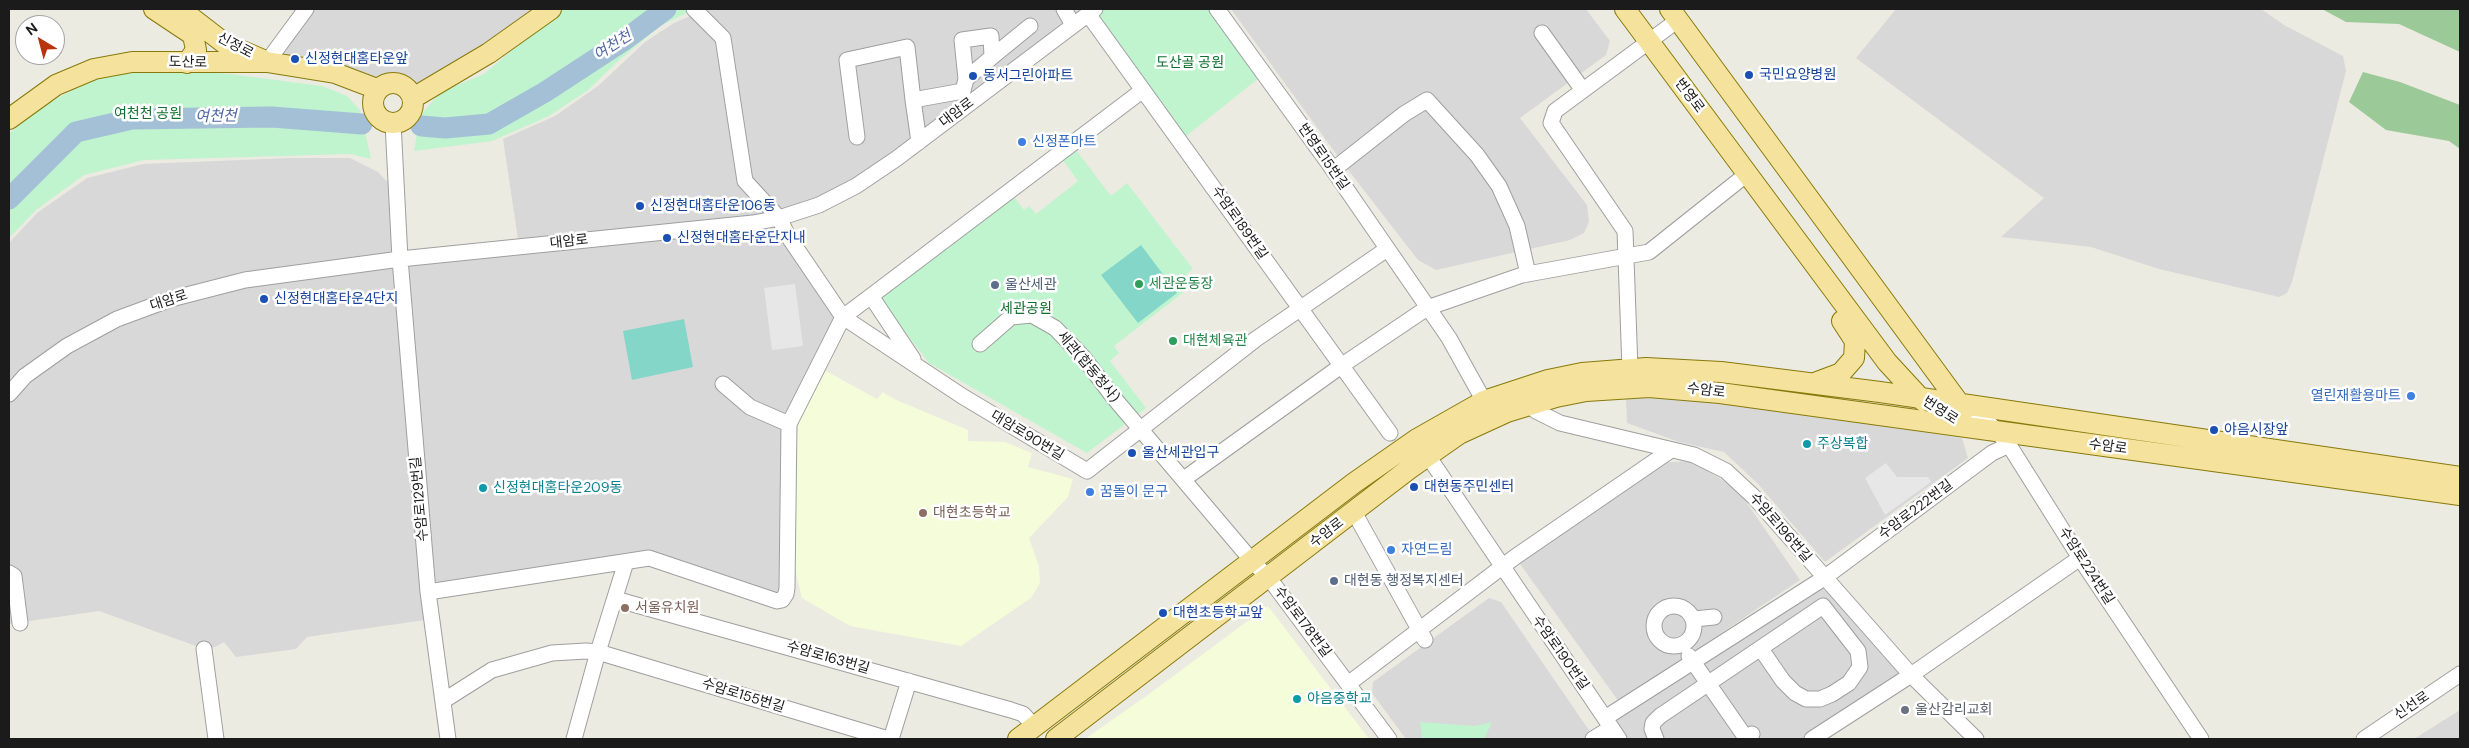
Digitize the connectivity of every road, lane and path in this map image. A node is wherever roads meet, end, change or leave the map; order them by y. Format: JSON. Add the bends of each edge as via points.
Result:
{"nodes":[{"id":1,"x":154,"y":9,"type":"edge"},
{"id":2,"x":180,"y":9,"type":"edge"},
{"id":3,"x":306,"y":9,"type":"edge"},
{"id":4,"x":551,"y":9,"type":"edge"},
{"id":5,"x":1064,"y":9,"type":"edge"},
{"id":6,"x":1217,"y":9,"type":"edge"},
{"id":7,"x":1625,"y":9,"type":"edge"},
{"id":8,"x":695,"y":11,"type":"edge"},
{"id":9,"x":1091,"y":11,"type":"edge"},
{"id":10,"x":1674,"y":14,"type":"edge"},
{"id":11,"x":1073,"y":25,"type":"junction"},
{"id":12,"x":1030,"y":26,"type":"dead end"},
{"id":13,"x":1542,"y":34,"type":"dead end"},
{"id":14,"x":192,"y":35,"type":"junction"},
{"id":15,"x":1649,"y":42,"type":"junction"},
{"id":16,"x":992,"y":57,"type":"junction"},
{"id":17,"x":267,"y":62,"type":"junction"},
{"id":18,"x":187,"y":63,"type":"junction"},
{"id":19,"x":223,"y":63,"type":"junction"},
{"id":20,"x":966,"y":80,"type":"junction"},
{"id":21,"x":377,"y":89,"type":"junction"},
{"id":22,"x":1582,"y":89,"type":"junction"},
{"id":23,"x":1143,"y":90,"type":"junction"},
{"id":24,"x":413,"y":98,"type":"junction"},
{"id":25,"x":912,"y":100,"type":"junction"},
{"id":26,"x":9,"y":119,"type":"edge"},
{"id":27,"x":393,"y":132,"type":"junction"},
{"id":28,"x":858,"y":137,"type":"dead end"},
{"id":29,"x":919,"y":142,"type":"junction"},
{"id":30,"x":1333,"y":170,"type":"junction"},
{"id":31,"x":1747,"y":174,"type":"junction"},
{"id":32,"x":779,"y":218,"type":"junction"},
{"id":33,"x":1798,"y":242,"type":"junction"},
{"id":34,"x":1388,"y":249,"type":"junction"},
{"id":35,"x":1626,"y":255,"type":"junction"},
{"id":36,"x":400,"y":259,"type":"junction"},
{"id":37,"x":1528,"y":274,"type":"junction"},
{"id":38,"x":871,"y":296,"type":"junction"},
{"id":39,"x":1884,"y":299,"type":"junction"},
{"id":40,"x":1427,"y":308,"type":"junction"},
{"id":41,"x":1300,"y":309,"type":"junction"},
{"id":42,"x":843,"y":317,"type":"junction"},
{"id":43,"x":1856,"y":319,"type":"junction"},
{"id":44,"x":980,"y":344,"type":"dead end"},
{"id":45,"x":916,"y":365,"type":"junction"},
{"id":46,"x":1340,"y":366,"type":"junction"},
{"id":47,"x":1630,"y":369,"type":"junction"},
{"id":48,"x":1806,"y":383,"type":"junction"},
{"id":49,"x":723,"y":384,"type":"dead end"},
{"id":50,"x":9,"y":394,"type":"edge"},
{"id":51,"x":1919,"y":398,"type":"junction"},
{"id":52,"x":1484,"y":401,"type":"junction"},
{"id":53,"x":1530,"y":404,"type":"junction"},
{"id":54,"x":1961,"y":405,"type":"junction"},
{"id":55,"x":789,"y":424,"type":"junction"},
{"id":56,"x":1965,"y":427,"type":"junction"},
{"id":57,"x":1140,"y":428,"type":"junction"},
{"id":58,"x":1390,"y":433,"type":"dead end"},
{"id":59,"x":2004,"y":438,"type":"junction"},
{"id":60,"x":1671,"y":450,"type":"junction"},
{"id":61,"x":1397,"y":452,"type":"junction"},
{"id":62,"x":1428,"y":456,"type":"junction"},
{"id":63,"x":2460,"y":477,"type":"edge"},
{"id":64,"x":1184,"y":479,"type":"junction"},
{"id":65,"x":2460,"y":495,"type":"edge"},
{"id":66,"x":1354,"y":512,"type":"junction"},
{"id":67,"x":2080,"y":558,"type":"junction"},
{"id":68,"x":626,"y":562,"type":"junction"},
{"id":69,"x":1253,"y":562,"type":"junction"},
{"id":70,"x":1501,"y":567,"type":"junction"},
{"id":71,"x":9,"y":573,"type":"edge"},
{"id":72,"x":1269,"y":578,"type":"junction"},
{"id":73,"x":1824,"y":578,"type":"junction"},
{"id":74,"x":428,"y":592,"type":"junction"},
{"id":75,"x":615,"y":598,"type":"junction"},
{"id":76,"x":1714,"y":617,"type":"dead end"},
{"id":77,"x":1694,"y":619,"type":"junction"},
{"id":78,"x":20,"y":623,"type":"dead end"},
{"id":79,"x":1422,"y":634,"type":"junction"},
{"id":80,"x":1680,"y":645,"type":"junction"},
{"id":81,"x":1761,"y":648,"type":"junction"},
{"id":82,"x":204,"y":649,"type":"dead end"},
{"id":83,"x":598,"y":652,"type":"junction"},
{"id":84,"x":1694,"y":663,"type":"junction"},
{"id":85,"x":2460,"y":674,"type":"edge"},
{"id":86,"x":1911,"y":675,"type":"junction"},
{"id":87,"x":909,"y":681,"type":"junction"},
{"id":88,"x":1348,"y":684,"type":"junction"},
{"id":89,"x":1708,"y":684,"type":"junction"},
{"id":90,"x":443,"y":701,"type":"junction"},
{"id":91,"x":1035,"y":727,"type":"junction"},
{"id":92,"x":1612,"y":728,"type":"edge"},
{"id":93,"x":1752,"y":734,"type":"dead end"},
{"id":94,"x":216,"y":739,"type":"edge"},
{"id":95,"x":448,"y":739,"type":"edge"},
{"id":96,"x":574,"y":739,"type":"edge"},
{"id":97,"x":890,"y":739,"type":"edge"},
{"id":98,"x":1018,"y":739,"type":"edge"},
{"id":99,"x":1056,"y":739,"type":"edge"},
{"id":100,"x":1389,"y":739,"type":"edge"},
{"id":101,"x":1592,"y":739,"type":"edge"},
{"id":102,"x":1656,"y":739,"type":"edge"},
{"id":103,"x":1812,"y":739,"type":"edge"},
{"id":104,"x":1976,"y":739,"type":"edge"},
{"id":105,"x":2201,"y":739,"type":"edge"},
{"id":106,"x":2364,"y":739,"type":"edge"}],
"edges":[{"from":1,"to":14,"type":"main road"},
{"from":2,"to":17,"type":"main road","name":"신정로","via":[[224,43]]},
{"from":3,"to":17,"type":"street"},
{"from":4,"to":24,"type":"main road","via":[[489,53]]},
{"from":5,"to":11,"type":"street"},
{"from":6,"to":30,"type":"street","name":"번영로15번길"},
{"from":7,"to":15,"type":"main road","name":"번영로"},
{"from":8,"to":32,"type":"street","name":"대암로90번길","via":[[723,38],[745,181]]},
{"from":9,"to":11,"type":"street","name":"대암로"},
{"from":9,"to":23,"type":"street","name":"수암로189번길"},
{"from":10,"to":15,"type":"street"},
{"from":10,"to":39,"type":"main road","name":"번영로"},
{"from":11,"to":29,"type":"street","name":"대암로"},
{"from":12,"to":16,"type":"street"},
{"from":13,"to":22,"type":"street"},
{"from":14,"to":18,"type":"main road","name":"신정로","via":[[196,50]]},
{"from":14,"to":19,"type":"main road"},
{"from":15,"to":22,"type":"street"},
{"from":15,"to":31,"type":"main road","name":"번영로"},
{"from":16,"to":20,"type":"street"},
{"from":16,"to":20,"type":"street","via":[[991,36],[962,40]]},
{"from":17,"to":19,"type":"main road","name":"도산로"},
{"from":17,"to":21,"type":"main road","name":"도산로","via":[[335,73]]},
{"from":18,"to":19,"type":"main road","name":"도산로"},
{"from":18,"to":26,"type":"main road","name":"도산로","via":[[132,62],[94,69],[56,85]]},
{"from":20,"to":25,"type":"street","via":[[963,91]]},
{"from":21,"to":24,"type":"main road","via":[[391,82],[401,84]]},
{"from":21,"to":27,"type":"main road","via":[[373,108]]},
{"from":22,"to":35,"type":"street","via":[[1555,111],[1551,123],[1625,230]]},
{"from":23,"to":38,"type":"street"},
{"from":23,"to":41,"type":"street","name":"수암로189번길"},
{"from":24,"to":27,"type":"main road","via":[[410,114]]},
{"from":25,"to":28,"type":"street","via":[[907,47],[847,60]]},
{"from":25,"to":29,"type":"street"},
{"from":27,"to":36,"type":"street","name":"수암로129번길"},
{"from":29,"to":32,"type":"street","name":"대암로","via":[[856,186],[819,205]]},
{"from":30,"to":34,"type":"street","name":"번영로15번길"},
{"from":30,"to":37,"type":"street","via":[[1404,114],[1427,100],[1477,155],[1498,186],[1517,226]]},
{"from":31,"to":33,"type":"main road","name":"번영로"},
{"from":31,"to":35,"type":"street","via":[[1649,252]]},
{"from":32,"to":36,"type":"street","name":"대암로"},
{"from":32,"to":42,"type":"street","name":"대암로90번길"},
{"from":33,"to":43,"type":"main road","name":"번영로"},
{"from":33,"to":48,"type":"main road","via":[[1856,346],[1851,364],[1841,373],[1826,380]]},
{"from":34,"to":40,"type":"street","name":"번영로15번길"},
{"from":34,"to":41,"type":"street","name":"대암로90번길"},
{"from":35,"to":37,"type":"street"},
{"from":35,"to":47,"type":"street"},
{"from":36,"to":50,"type":"street","name":"대암로","via":[[245,280],[171,299],[117,319],[67,346],[25,376]]},
{"from":36,"to":74,"type":"street","name":"수암로129번길"},
{"from":37,"to":40,"type":"street","via":[[1463,293]]},
{"from":38,"to":42,"type":"street"},
{"from":38,"to":45,"type":"street"},
{"from":39,"to":43,"type":"main road","via":[[1887,316],[1882,326],[1870,327]]},
{"from":39,"to":54,"type":"main road","name":"번영로"},
{"from":40,"to":46,"type":"street"},
{"from":40,"to":52,"type":"street","name":"번영로15번길","via":[[1449,338]]},
{"from":41,"to":46,"type":"street","name":"수암로189번길"},
{"from":41,"to":57,"type":"street","name":"대암로90번길"},
{"from":42,"to":45,"type":"street","name":"대암로90번길"},
{"from":42,"to":55,"type":"street"},
{"from":43,"to":51,"type":"main road","name":"번영로"},
{"from":44,"to":57,"type":"street","name":"세관(합동청사)","via":[[1012,316],[1032,314],[1055,328],[1083,357]]},
{"from":45,"to":57,"type":"street","name":"대암로90번길","via":[[1087,471]]},
{"from":46,"to":58,"type":"street","name":"수암로189번길"},
{"from":46,"to":64,"type":"street"},
{"from":47,"to":48,"type":"main road","name":"수암로","via":[[1721,372]]},
{"from":47,"to":52,"type":"main road","name":"수암로","via":[[1548,380]]},
{"from":48,"to":51,"type":"main road","name":"수암로"},
{"from":49,"to":55,"type":"street","via":[[750,407]]},
{"from":51,"to":54,"type":"main road","name":"수암로"},
{"from":51,"to":56,"type":"main road","name":"번영로","via":[[1936,412]]},
{"from":52,"to":61,"type":"main road","name":"수암로"},
{"from":53,"to":56,"type":"main road","name":"수암로","via":[[1586,391],[1649,387],[1720,393]]},
{"from":53,"to":60,"type":"street","name":"수암로196번길","via":[[1544,417],[1560,423]]},
{"from":53,"to":62,"type":"main road","name":"수암로","via":[[1484,421]]},
{"from":54,"to":56,"type":"main road","name":"번영로","via":[[1966,417]]},
{"from":54,"to":59,"type":"street","name":"수암로224번길"},
{"from":54,"to":63,"type":"main road","name":"수암로"},
{"from":55,"to":68,"type":"street","via":[[787,588],[782,600],[649,558]]},
{"from":56,"to":59,"type":"main road","name":"수암로"},
{"from":57,"to":64,"type":"street"},
{"from":59,"to":65,"type":"main road","name":"수암로"},
{"from":59,"to":67,"type":"street","name":"수암로224번길"},
{"from":59,"to":73,"type":"street","name":"수암로222번길","via":[[1992,453]]},
{"from":60,"to":70,"type":"street"},
{"from":60,"to":73,"type":"street","name":"수암로196번길","via":[[1701,458],[1726,471],[1755,498]]},
{"from":61,"to":62,"type":"street","via":[[1414,449]]},
{"from":61,"to":69,"type":"main road","name":"수암로"},
{"from":62,"to":66,"type":"main road","name":"수암로"},
{"from":62,"to":70,"type":"street","name":"수암로190번길"},
{"from":64,"to":69,"type":"street"},
{"from":66,"to":72,"type":"main road","name":"수암로"},
{"from":66,"to":79,"type":"street"},
{"from":67,"to":86,"type":"street"},
{"from":67,"to":105,"type":"street","name":"수암로224번길"},
{"from":68,"to":74,"type":"street"},
{"from":68,"to":75,"type":"street"},
{"from":69,"to":72,"type":"street","name":"수암로178번길"},
{"from":69,"to":91,"type":"main road","name":"수암로"},
{"from":70,"to":79,"type":"street"},
{"from":70,"to":92,"type":"street","name":"수암로190번길"},
{"from":71,"to":78,"type":"street","via":[[14,576]]},
{"from":72,"to":88,"type":"street","name":"수암로178번길"},
{"from":72,"to":99,"type":"main road","name":"수암로"},
{"from":73,"to":84,"type":"street","name":"수암로222번길"},
{"from":73,"to":86,"type":"street","name":"수암로196번길"},
{"from":74,"to":90,"type":"street","name":"수암로129번길"},
{"from":75,"to":83,"type":"street"},
{"from":75,"to":87,"type":"street","name":"수암로163번길"},
{"from":76,"to":77,"type":"street"},
{"from":77,"to":80,"type":"street","via":[[1691,638]]},
{"from":77,"to":80,"type":"street","via":[[1680,606],[1666,607],[1656,616],[1656,636],[1667,645]]},
{"from":79,"to":88,"type":"street"},
{"from":80,"to":84,"type":"street"},
{"from":81,"to":81,"type":"street","via":[[1823,606],[1858,651],[1860,667],[1849,683],[1832,694],[1820,699],[1806,699],[1783,681]]},
{"from":81,"to":89,"type":"street"},
{"from":82,"to":94,"type":"street"},
{"from":83,"to":90,"type":"street","name":"수암로155번길","via":[[568,650],[516,662],[492,670]]},
{"from":83,"to":96,"type":"street"},
{"from":83,"to":97,"type":"street","name":"수암로155번길"},
{"from":84,"to":89,"type":"street"},
{"from":84,"to":92,"type":"street","name":"수암로222번길"},
{"from":85,"to":106,"type":"street","name":"신선로"},
{"from":86,"to":103,"type":"street"},
{"from":86,"to":104,"type":"street","name":"수암로196번길"},
{"from":87,"to":91,"type":"street","name":"수암로163번길","via":[[1023,714]]},
{"from":87,"to":97,"type":"street","name":"수암로155번길"},
{"from":88,"to":100,"type":"street","name":"수암로178번길"},
{"from":89,"to":93,"type":"street","via":[[1746,738]]},
{"from":89,"to":102,"type":"street","via":[[1653,723]]},
{"from":90,"to":95,"type":"street","name":"수암로129번길"},
{"from":91,"to":98,"type":"main road","name":"수암로"},
{"from":92,"to":101,"type":"street","name":"수암로222번길"}]}
